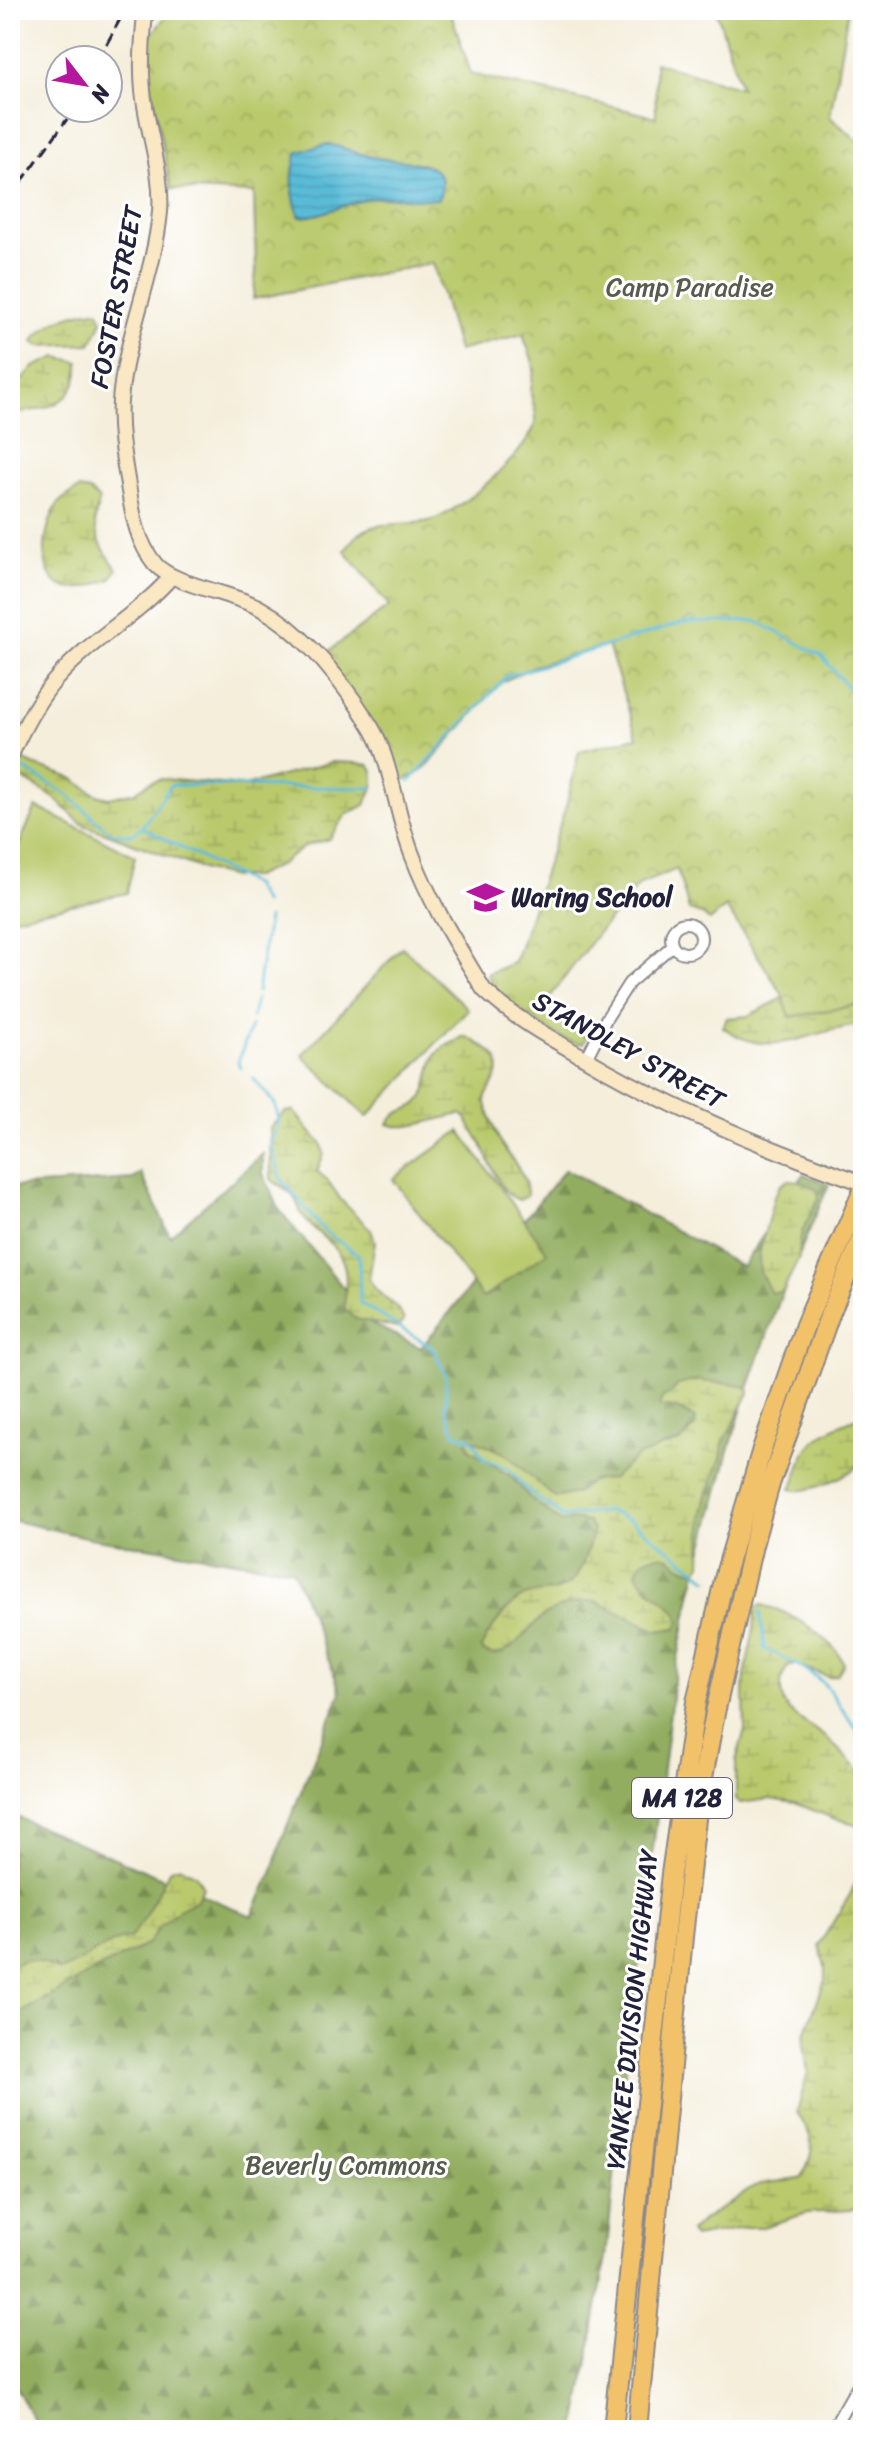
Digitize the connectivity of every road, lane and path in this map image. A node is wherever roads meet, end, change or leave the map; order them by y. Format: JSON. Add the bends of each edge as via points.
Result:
{"nodes":[{"id":1,"x":147,"y":12,"type":"edge"},
{"id":2,"x":172,"y":576,"type":"junction"},
{"id":3,"x":10,"y":757,"type":"edge"},
{"id":4,"x":673,"y":945,"type":"dead end"},
{"id":5,"x":586,"y":1059,"type":"junction"},
{"id":6,"x":863,"y":1183,"type":"edge"},
{"id":7,"x":863,"y":1190,"type":"edge"},
{"id":8,"x":863,"y":1237,"type":"edge"},
{"id":9,"x":863,"y":2376,"type":"edge"},
{"id":10,"x":613,"y":2430,"type":"edge"},
{"id":11,"x":637,"y":2430,"type":"edge"},
{"id":12,"x":832,"y":2430,"type":"edge"}],
"edges":[{"from":1,"to":2,"type":"street","name":"FOSTER STREET","via":[[143,98],[156,157],[160,212],[120,400],[121,442],[143,546]]},
{"from":2,"to":3,"type":"street","via":[[55,680]]},
{"from":2,"to":5,"type":"street","name":"STANDLEY STREET","via":[[259,607],[317,654],[382,749],[413,859],[484,990]]},
{"from":4,"to":5,"type":"street","via":[[629,983]]},
{"from":5,"to":6,"type":"street","name":"STANDLEY STREET","via":[[724,1130]]},
{"from":7,"to":10,"type":"highway","name":"YANKEE DIVISION HIGHWAY","number":"MA 128","via":[[826,1273],[767,1434],[726,1571],[696,1702],[671,1874]]},
{"from":8,"to":11,"type":"highway","name":"YANKEE DIVISION HIGHWAY","number":"MA 128","via":[[770,1484],[715,1713],[697,1810],[683,1937]]},
{"from":9,"to":12,"type":"street"}]}
